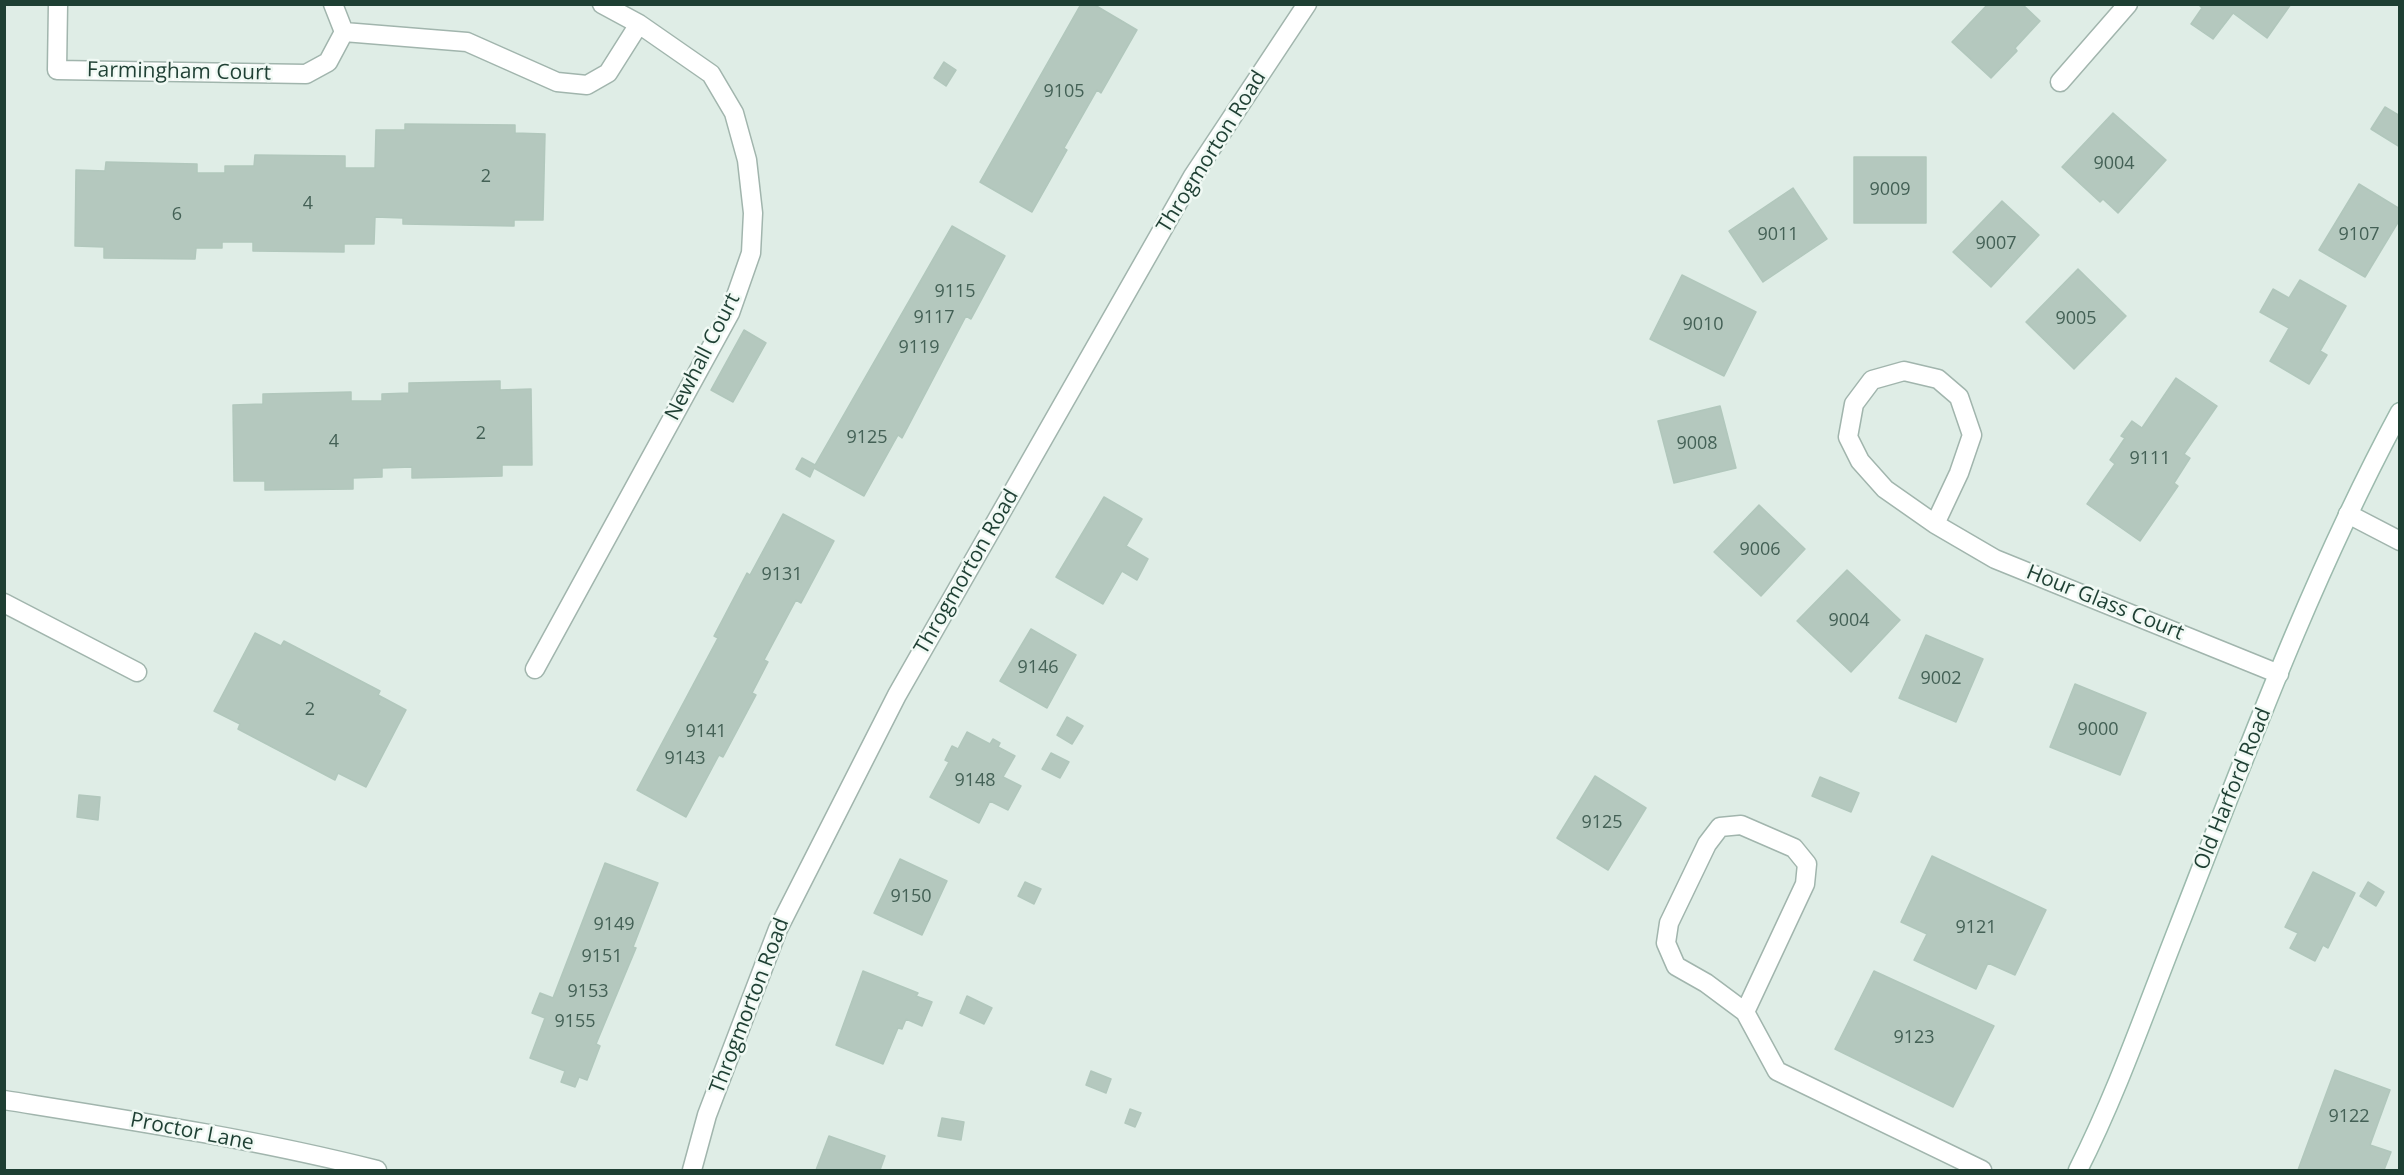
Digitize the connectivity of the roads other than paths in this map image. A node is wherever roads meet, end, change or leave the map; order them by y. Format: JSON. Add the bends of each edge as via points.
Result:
{"nodes":[{"id":1,"x":58,"y":4,"type":"edge"},
{"id":2,"x":333,"y":4,"type":"edge"},
{"id":3,"x":602,"y":4,"type":"edge"},
{"id":4,"x":1307,"y":4,"type":"edge"},
{"id":5,"x":2128,"y":4,"type":"edge"},
{"id":6,"x":639,"y":24,"type":"junction"},
{"id":7,"x":344,"y":32,"type":"junction"},
{"id":8,"x":2060,"y":82,"type":"dead end"},
{"id":9,"x":2400,"y":412,"type":"edge"},
{"id":10,"x":2348,"y":514,"type":"junction"},
{"id":11,"x":1935,"y":524,"type":"junction"},
{"id":12,"x":2400,"y":541,"type":"edge"},
{"id":13,"x":4,"y":603,"type":"edge"},
{"id":14,"x":535,"y":669,"type":"dead end"},
{"id":15,"x":137,"y":672,"type":"dead end"},
{"id":16,"x":2279,"y":674,"type":"junction"},
{"id":17,"x":1745,"y":1012,"type":"junction"},
{"id":18,"x":4,"y":1100,"type":"edge"},
{"id":19,"x":377,"y":1170,"type":"edge"},
{"id":20,"x":692,"y":1170,"type":"edge"},
{"id":21,"x":1982,"y":1170,"type":"edge"},
{"id":22,"x":2078,"y":1170,"type":"edge"}],
"edges":[{"from":1,"to":7,"type":"street","name":"Farmingham Court","via":[[57,70],[306,74],[328,62]]},
{"from":2,"to":7,"type":"street"},
{"from":3,"to":6,"type":"street","name":"Newhall Court"},
{"from":4,"to":20,"type":"street","name":"Throgmorton Road","via":[[1193,176],[897,695],[778,929],[707,1115]]},
{"from":5,"to":8,"type":"street"},
{"from":6,"to":7,"type":"street","via":[[608,73],[587,85],[557,82],[467,42]]},
{"from":6,"to":14,"type":"street","name":"Newhall Court","via":[[711,74],[734,112],[747,160],[753,213],[751,253],[730,313]]},
{"from":9,"to":10,"type":"street","name":"Old Harford Road"},
{"from":10,"to":12,"type":"street"},
{"from":10,"to":16,"type":"street","name":"Old Harford Road"},
{"from":11,"to":11,"type":"street","name":"Hour Glass Court","via":[[1972,435],[1959,397],[1938,379],[1904,371],[1872,380],[1854,404],[1848,437],[1860,461],[1885,489]]},
{"from":11,"to":16,"type":"street","name":"Hour Glass Court","via":[[1995,559]]},
{"from":13,"to":15,"type":"street"},
{"from":16,"to":22,"type":"street","name":"Old Harford Road","via":[[2131,1048]]},
{"from":17,"to":17,"type":"street","via":[[1676,966],[1666,943],[1669,923],[1707,844],[1720,827],[1741,825],[1794,848],[1808,864],[1805,884]]},
{"from":17,"to":21,"type":"street","via":[[1777,1071]]},
{"from":18,"to":19,"type":"street","name":"Proctor Lane"}]}
